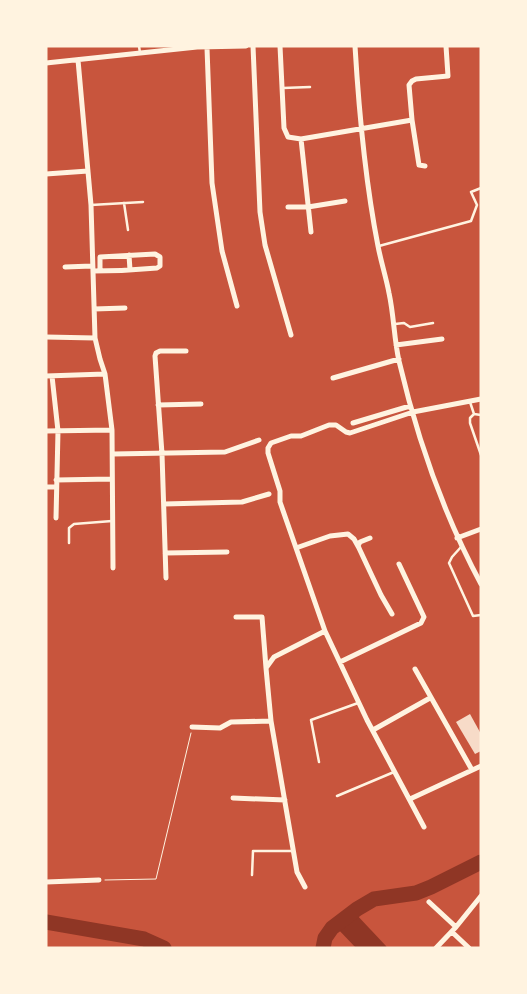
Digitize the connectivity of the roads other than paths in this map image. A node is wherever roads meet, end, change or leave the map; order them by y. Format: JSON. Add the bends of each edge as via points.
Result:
{"nodes":[{"id":1,"x":139,"y":46,"type":"edge"},
{"id":2,"x":246,"y":46,"type":"edge"},
{"id":3,"x":252,"y":46,"type":"edge"},
{"id":4,"x":280,"y":46,"type":"edge"},
{"id":5,"x":355,"y":46,"type":"edge"},
{"id":6,"x":446,"y":46,"type":"edge"},
{"id":7,"x":196,"y":47,"type":"edge"},
{"id":8,"x":207,"y":48,"type":"junction"},
{"id":9,"x":140,"y":53,"type":"junction"},
{"id":10,"x":78,"y":60,"type":"junction"},
{"id":11,"x":46,"y":63,"type":"edge"},
{"id":12,"x":310,"y":86,"type":"dead end"},
{"id":13,"x":282,"y":88,"type":"junction"},
{"id":14,"x":412,"y":120,"type":"junction"},
{"id":15,"x":360,"y":128,"type":"junction"},
{"id":16,"x":301,"y":139,"type":"junction"},
{"id":17,"x":425,"y":166,"type":"dead end"},
{"id":18,"x":88,"y":171,"type":"junction"},
{"id":19,"x":46,"y":174,"type":"edge"},
{"id":20,"x":481,"y":188,"type":"edge"},
{"id":21,"x":345,"y":201,"type":"dead end"},
{"id":22,"x":144,"y":202,"type":"dead end"},
{"id":23,"x":124,"y":203,"type":"junction"},
{"id":24,"x":91,"y":205,"type":"junction"},
{"id":25,"x":288,"y":207,"type":"dead end"},
{"id":26,"x":308,"y":207,"type":"junction"},
{"id":27,"x":128,"y":230,"type":"dead end"},
{"id":28,"x":311,"y":232,"type":"dead end"},
{"id":29,"x":378,"y":247,"type":"junction"},
{"id":30,"x":129,"y":255,"type":"junction"},
{"id":31,"x":65,"y":267,"type":"dead end"},
{"id":32,"x":93,"y":269,"type":"junction"},
{"id":33,"x":130,"y":270,"type":"junction"},
{"id":34,"x":100,"y":271,"type":"junction"},
{"id":35,"x":237,"y":306,"type":"dead end"},
{"id":36,"x":125,"y":308,"type":"dead end"},
{"id":37,"x":94,"y":309,"type":"junction"},
{"id":38,"x":433,"y":322,"type":"dead end"},
{"id":39,"x":394,"y":324,"type":"junction"},
{"id":40,"x":291,"y":335,"type":"dead end"},
{"id":41,"x":46,"y":337,"type":"edge"},
{"id":42,"x":95,"y":338,"type":"junction"},
{"id":43,"x":442,"y":339,"type":"dead end"},
{"id":44,"x":396,"y":344,"type":"junction"},
{"id":45,"x":186,"y":351,"type":"dead end"},
{"id":46,"x":399,"y":359,"type":"junction"},
{"id":47,"x":105,"y":374,"type":"junction"},
{"id":48,"x":49,"y":376,"type":"edge"},
{"id":49,"x":333,"y":378,"type":"dead end"},
{"id":50,"x":481,"y":399,"type":"edge"},
{"id":51,"x":470,"y":402,"type":"junction"},
{"id":52,"x":201,"y":404,"type":"dead end"},
{"id":53,"x":158,"y":405,"type":"junction"},
{"id":54,"x":410,"y":406,"type":"junction"},
{"id":55,"x":413,"y":412,"type":"junction"},
{"id":56,"x":474,"y":414,"type":"junction"},
{"id":57,"x":481,"y":415,"type":"edge"},
{"id":58,"x":353,"y":423,"type":"dead end"},
{"id":59,"x":112,"y":430,"type":"junction"},
{"id":60,"x":46,"y":431,"type":"edge"},
{"id":61,"x":58,"y":431,"type":"junction"},
{"id":62,"x":259,"y":440,"type":"dead end"},
{"id":63,"x":113,"y":454,"type":"junction"},
{"id":64,"x":162,"y":454,"type":"junction"},
{"id":65,"x":481,"y":455,"type":"edge"},
{"id":66,"x":112,"y":479,"type":"junction"},
{"id":67,"x":56,"y":480,"type":"junction"},
{"id":68,"x":46,"y":487,"type":"edge"},
{"id":69,"x":56,"y":487,"type":"junction"},
{"id":70,"x":269,"y":494,"type":"dead end"},
{"id":71,"x":164,"y":504,"type":"junction"},
{"id":72,"x":56,"y":518,"type":"dead end"},
{"id":73,"x":112,"y":521,"type":"junction"},
{"id":74,"x":481,"y":529,"type":"edge"},
{"id":75,"x":370,"y":538,"type":"dead end"},
{"id":76,"x":457,"y":538,"type":"junction"},
{"id":77,"x":69,"y":543,"type":"dead end"},
{"id":78,"x":461,"y":547,"type":"junction"},
{"id":79,"x":296,"y":548,"type":"junction"},
{"id":80,"x":359,"y":548,"type":"junction"},
{"id":81,"x":227,"y":552,"type":"dead end"},
{"id":82,"x":165,"y":553,"type":"junction"},
{"id":83,"x":399,"y":564,"type":"dead end"},
{"id":84,"x":113,"y":568,"type":"dead end"},
{"id":85,"x":166,"y":578,"type":"dead end"},
{"id":86,"x":481,"y":584,"type":"edge"},
{"id":87,"x":392,"y":614,"type":"dead end"},
{"id":88,"x":481,"y":615,"type":"edge"},
{"id":89,"x":236,"y":617,"type":"dead end"},
{"id":90,"x":325,"y":630,"type":"junction"},
{"id":91,"x":340,"y":662,"type":"junction"},
{"id":92,"x":266,"y":668,"type":"junction"},
{"id":93,"x":415,"y":669,"type":"dead end"},
{"id":94,"x":430,"y":698,"type":"junction"},
{"id":95,"x":359,"y":703,"type":"junction"},
{"id":96,"x":271,"y":721,"type":"junction"},
{"id":97,"x":192,"y":728,"type":"road end"},
{"id":98,"x":373,"y":730,"type":"junction"},
{"id":99,"x":319,"y":762,"type":"dead end"},
{"id":100,"x":481,"y":766,"type":"edge"},
{"id":101,"x":472,"y":770,"type":"junction"},
{"id":102,"x":395,"y":771,"type":"junction"},
{"id":103,"x":336,"y":796,"type":"dead end"},
{"id":104,"x":233,"y":798,"type":"dead end"},
{"id":105,"x":284,"y":800,"type":"junction"},
{"id":106,"x":410,"y":800,"type":"junction"},
{"id":107,"x":424,"y":827,"type":"dead end"},
{"id":108,"x":293,"y":851,"type":"junction"},
{"id":109,"x":252,"y":875,"type":"dead end"},
{"id":110,"x":99,"y":880,"type":"road end"},
{"id":111,"x":46,"y":882,"type":"edge"},
{"id":112,"x":305,"y":887,"type":"dead end"},
{"id":113,"x":481,"y":896,"type":"edge"},
{"id":114,"x":429,"y":902,"type":"dead end"},
{"id":115,"x":454,"y":929,"type":"junction"},
{"id":116,"x":436,"y":948,"type":"edge"},
{"id":117,"x":469,"y":948,"type":"edge"}],
"edges":[{"from":1,"to":9,"type":"lane"},
{"from":2,"to":8,"type":"street"},
{"from":3,"to":40,"type":"street","via":[[260,212],[265,245]]},
{"from":4,"to":13,"type":"street"},
{"from":5,"to":15,"type":"street"},
{"from":6,"to":14,"type":"street","via":[[448,76],[416,79],[409,85]]},
{"from":7,"to":8,"type":"street"},
{"from":7,"to":9,"type":"street"},
{"from":8,"to":35,"type":"street","via":[[212,183],[222,251]]},
{"from":9,"to":10,"type":"street"},
{"from":10,"to":11,"type":"street"},
{"from":10,"to":18,"type":"street"},
{"from":12,"to":13,"type":"lane"},
{"from":13,"to":16,"type":"street","via":[[286,134],[293,139]]},
{"from":14,"to":15,"type":"street"},
{"from":14,"to":17,"type":"street","via":[[420,165]]},
{"from":15,"to":16,"type":"street"},
{"from":15,"to":29,"type":"street"},
{"from":16,"to":26,"type":"street"},
{"from":18,"to":19,"type":"street"},
{"from":18,"to":24,"type":"street"},
{"from":20,"to":29,"type":"lane","via":[[471,192],[476,206],[471,221]]},
{"from":21,"to":26,"type":"street"},
{"from":22,"to":23,"type":"lane"},
{"from":23,"to":24,"type":"lane"},
{"from":23,"to":27,"type":"lane"},
{"from":24,"to":32,"type":"street"},
{"from":25,"to":26,"type":"street"},
{"from":26,"to":28,"type":"street"},
{"from":29,"to":39,"type":"street"},
{"from":30,"to":33,"type":"street"},
{"from":30,"to":33,"type":"street","via":[[155,254],[160,257],[157,268]]},
{"from":30,"to":34,"type":"street","via":[[100,256]]},
{"from":31,"to":32,"type":"street"},
{"from":32,"to":34,"type":"street"},
{"from":32,"to":37,"type":"street"},
{"from":33,"to":34,"type":"street"},
{"from":36,"to":37,"type":"street"},
{"from":37,"to":42,"type":"street"},
{"from":38,"to":39,"type":"lane","via":[[410,327],[404,322]]},
{"from":39,"to":44,"type":"street"},
{"from":41,"to":42,"type":"street"},
{"from":42,"to":47,"type":"street"},
{"from":43,"to":44,"type":"street"},
{"from":44,"to":46,"type":"street"},
{"from":45,"to":53,"type":"street","via":[[156,353]]},
{"from":46,"to":49,"type":"street"},
{"from":46,"to":54,"type":"street"},
{"from":47,"to":48,"type":"street"},
{"from":47,"to":59,"type":"street"},
{"from":48,"to":61,"type":"street"},
{"from":50,"to":51,"type":"street"},
{"from":51,"to":55,"type":"street"},
{"from":51,"to":56,"type":"lane"},
{"from":52,"to":53,"type":"street"},
{"from":53,"to":64,"type":"street"},
{"from":54,"to":55,"type":"street"},
{"from":54,"to":58,"type":"street"},
{"from":55,"to":76,"type":"street"},
{"from":55,"to":79,"type":"street","via":[[350,433],[329,424],[301,436],[271,443],[268,453]]},
{"from":56,"to":57,"type":"lane"},
{"from":56,"to":65,"type":"lane","via":[[470,423]]},
{"from":59,"to":61,"type":"street"},
{"from":59,"to":63,"type":"street"},
{"from":60,"to":61,"type":"street"},
{"from":61,"to":67,"type":"street"},
{"from":62,"to":64,"type":"street","via":[[225,452]]},
{"from":63,"to":64,"type":"street"},
{"from":63,"to":66,"type":"street"},
{"from":64,"to":71,"type":"street"},
{"from":66,"to":67,"type":"street"},
{"from":66,"to":73,"type":"street"},
{"from":67,"to":69,"type":"street"},
{"from":68,"to":69,"type":"street"},
{"from":69,"to":72,"type":"street"},
{"from":70,"to":71,"type":"street","via":[[242,502]]},
{"from":71,"to":82,"type":"street"},
{"from":73,"to":77,"type":"lane","via":[[74,524],[69,528]]},
{"from":73,"to":84,"type":"street"},
{"from":74,"to":76,"type":"street"},
{"from":75,"to":80,"type":"street","via":[[360,542]]},
{"from":76,"to":78,"type":"street"},
{"from":78,"to":86,"type":"street"},
{"from":78,"to":88,"type":"lane","via":[[450,563],[473,616]]},
{"from":79,"to":80,"type":"street","via":[[330,536],[348,534]]},
{"from":79,"to":90,"type":"street"},
{"from":80,"to":87,"type":"street"},
{"from":81,"to":82,"type":"street"},
{"from":82,"to":85,"type":"street"},
{"from":83,"to":91,"type":"street","via":[[424,617],[421,624]]},
{"from":89,"to":92,"type":"street","via":[[262,616]]},
{"from":90,"to":91,"type":"street"},
{"from":90,"to":92,"type":"street","via":[[274,657]]},
{"from":91,"to":95,"type":"street"},
{"from":92,"to":96,"type":"street"},
{"from":93,"to":94,"type":"street"},
{"from":94,"to":98,"type":"street"},
{"from":94,"to":101,"type":"street"},
{"from":95,"to":98,"type":"street"},
{"from":95,"to":99,"type":"lane","via":[[311,720]]},
{"from":96,"to":97,"type":"street","via":[[230,722],[220,728]]},
{"from":96,"to":105,"type":"street"},
{"from":98,"to":102,"type":"street"},
{"from":100,"to":101,"type":"street"},
{"from":101,"to":106,"type":"street"},
{"from":102,"to":103,"type":"lane"},
{"from":102,"to":106,"type":"street"},
{"from":104,"to":105,"type":"street"},
{"from":105,"to":108,"type":"street"},
{"from":106,"to":107,"type":"street"},
{"from":108,"to":109,"type":"lane","via":[[252,851]]},
{"from":108,"to":112,"type":"street","via":[[297,872]]},
{"from":110,"to":111,"type":"street"},
{"from":113,"to":115,"type":"street"},
{"from":114,"to":115,"type":"street"},
{"from":115,"to":116,"type":"street"},
{"from":115,"to":117,"type":"street"}]}
